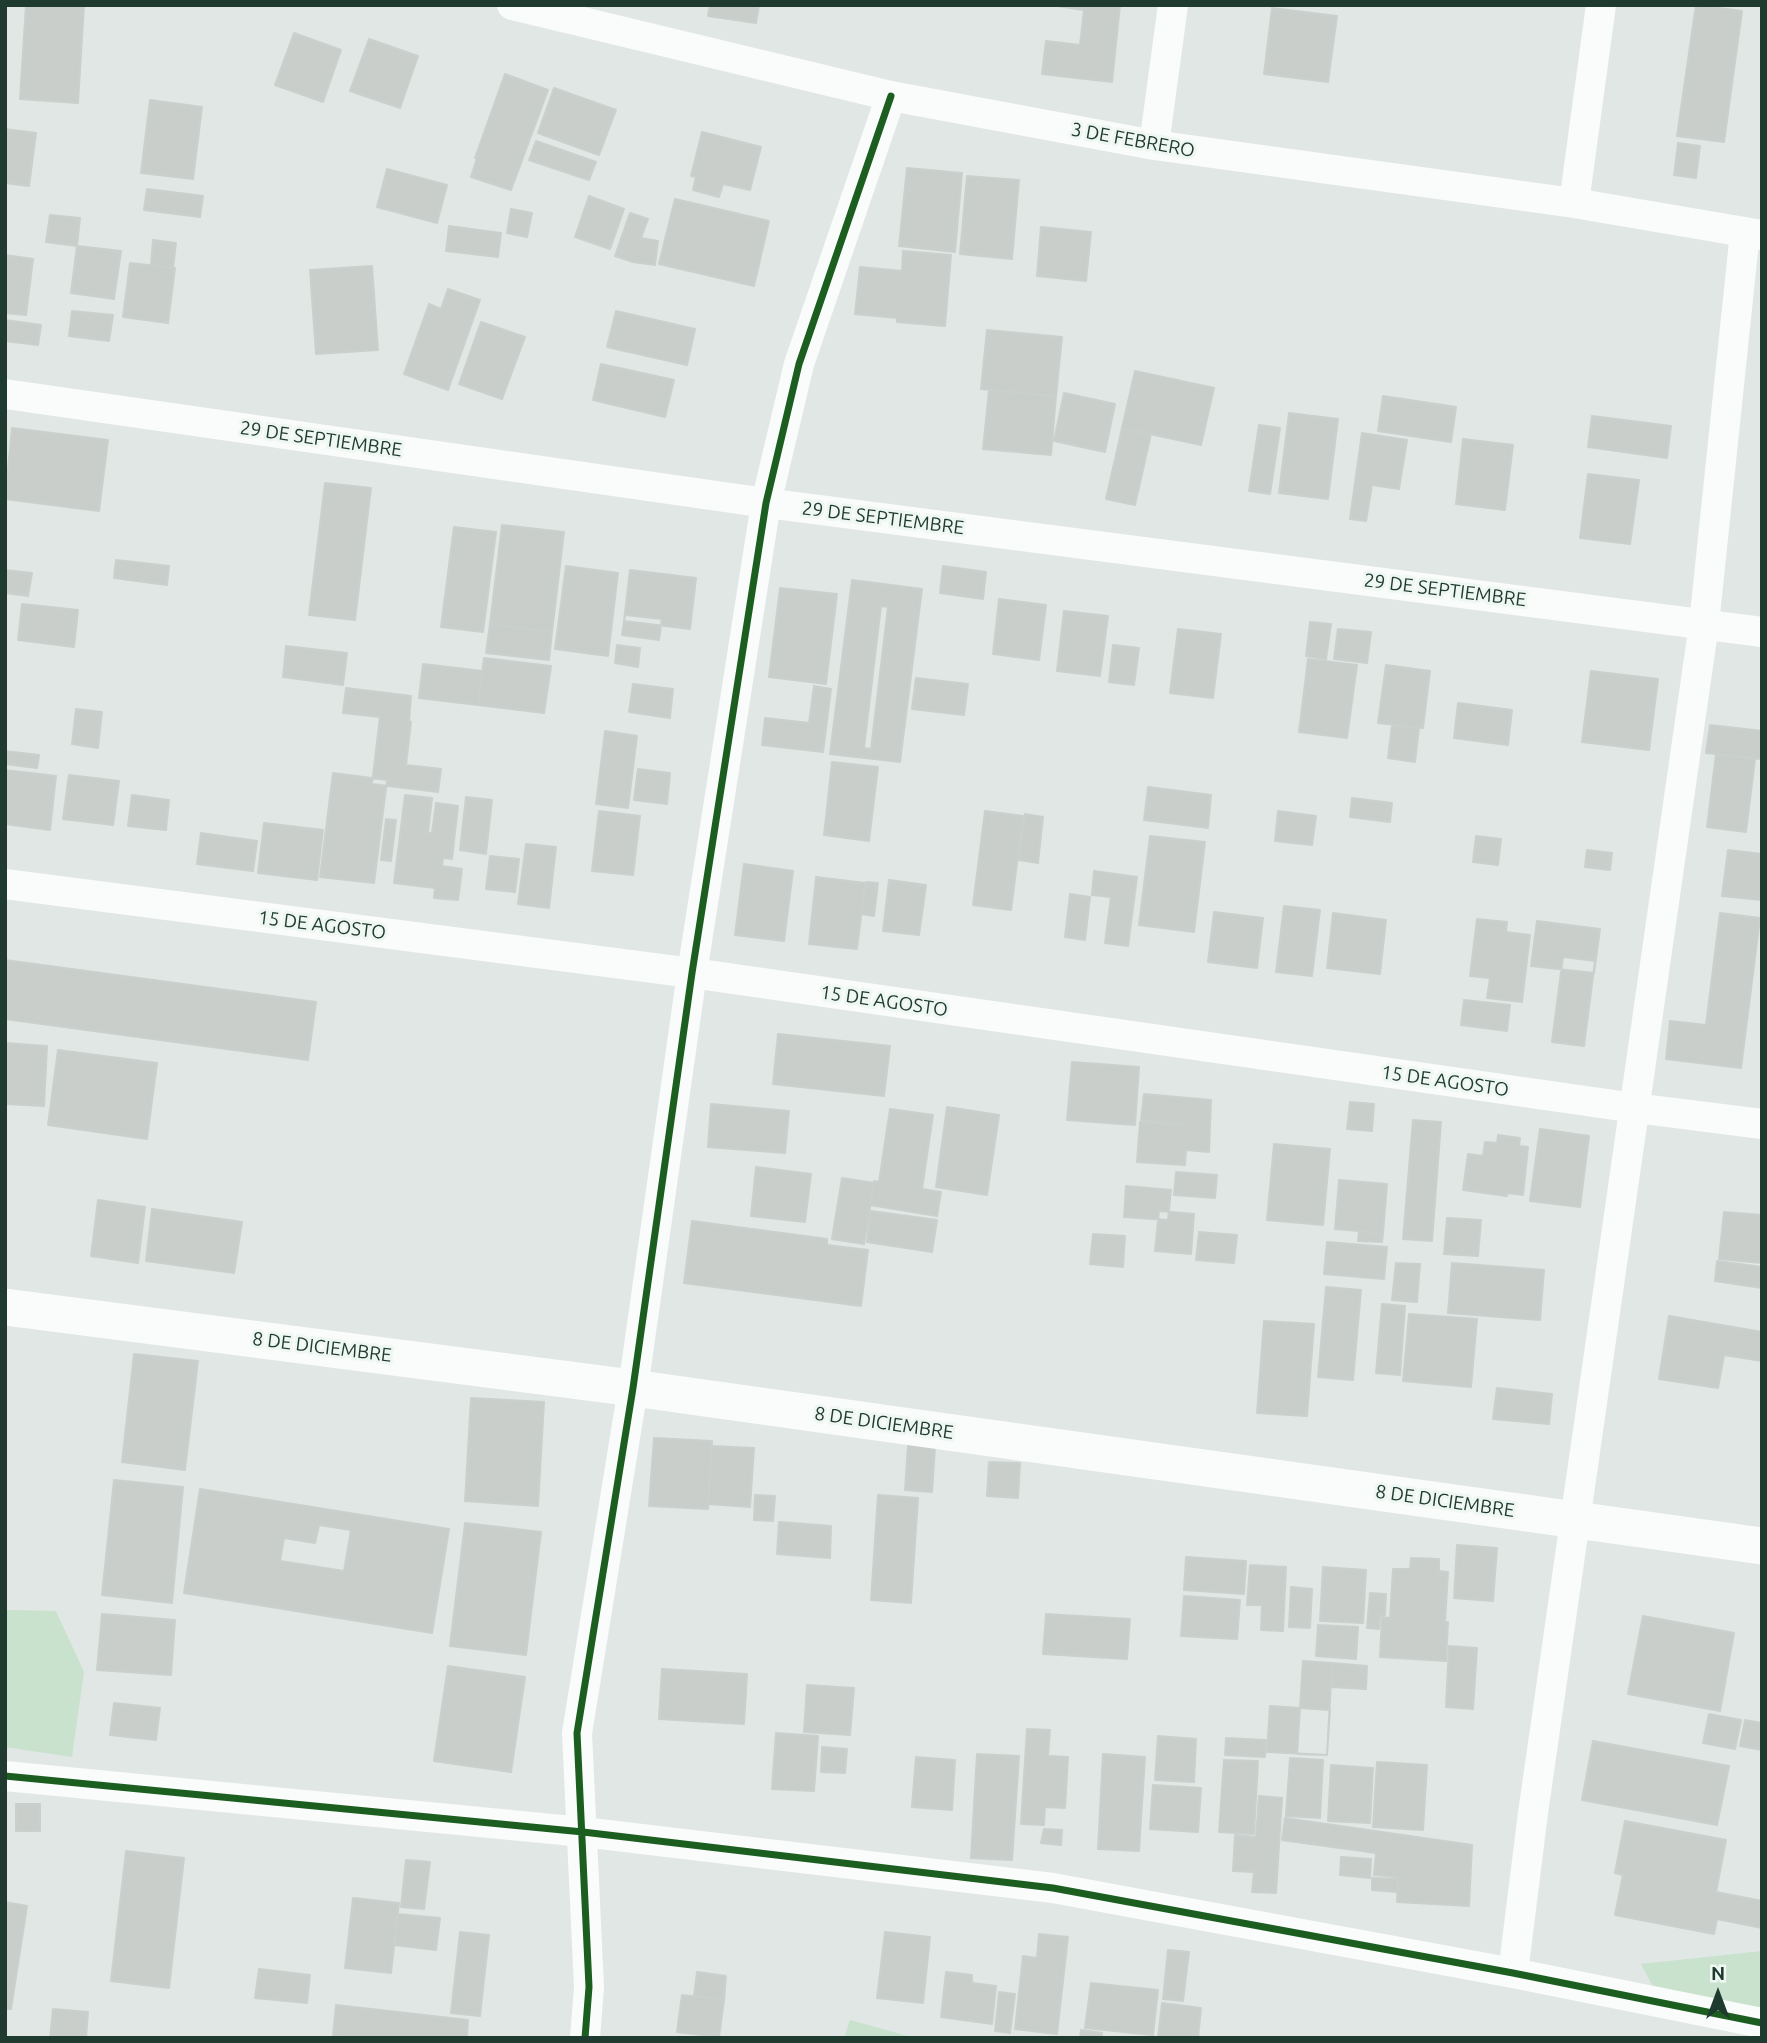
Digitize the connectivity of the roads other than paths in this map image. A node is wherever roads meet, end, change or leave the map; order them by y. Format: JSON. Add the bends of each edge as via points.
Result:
{"nodes":[{"id":1,"x":512,"y":5,"type":"edge"},
{"id":2,"x":1173,"y":5,"type":"edge"},
{"id":3,"x":1601,"y":5,"type":"edge"},
{"id":4,"x":891,"y":96,"type":"junction"},
{"id":5,"x":1154,"y":145,"type":"junction"},
{"id":6,"x":1574,"y":203,"type":"junction"},
{"id":7,"x":1753,"y":233,"type":"edge"},
{"id":8,"x":5,"y":394,"type":"edge"},
{"id":9,"x":766,"y":503,"type":"junction"},
{"id":10,"x":1704,"y":624,"type":"junction"},
{"id":11,"x":1762,"y":632,"type":"edge"},
{"id":12,"x":5,"y":884,"type":"edge"},
{"id":13,"x":692,"y":973,"type":"junction"},
{"id":14,"x":1635,"y":1108,"type":"junction"},
{"id":15,"x":1762,"y":1124,"type":"edge"},
{"id":16,"x":5,"y":1307,"type":"edge"},
{"id":17,"x":633,"y":1388,"type":"junction"},
{"id":18,"x":1575,"y":1520,"type":"junction"},
{"id":19,"x":1762,"y":1546,"type":"edge"},
{"id":20,"x":5,"y":1776,"type":"edge"},
{"id":21,"x":583,"y":1832,"type":"junction"},
{"id":22,"x":1513,"y":1973,"type":"junction"},
{"id":23,"x":1762,"y":2022,"type":"edge"},
{"id":24,"x":585,"y":2038,"type":"edge"}],
"edges":[{"from":1,"to":4,"type":"street","name":"3 DE FEBRERO"},
{"from":2,"to":5,"type":"street"},
{"from":3,"to":6,"type":"street"},
{"from":4,"to":5,"type":"street","name":"3 DE FEBRERO"},
{"from":4,"to":9,"type":"street","via":[[799,364]]},
{"from":5,"to":6,"type":"street","name":"3 DE FEBRERO"},
{"from":6,"to":7,"type":"street","name":"3 DE FEBRERO"},
{"from":7,"to":10,"type":"street"},
{"from":8,"to":9,"type":"street","name":"29 DE SEPTIEMBRE"},
{"from":9,"to":10,"type":"street","name":"29 DE SEPTIEMBRE"},
{"from":9,"to":13,"type":"street"},
{"from":10,"to":11,"type":"street","name":"29 DE SEPTIEMBRE"},
{"from":10,"to":14,"type":"street"},
{"from":12,"to":13,"type":"street","name":"15 DE AGOSTO"},
{"from":13,"to":14,"type":"street","name":"15 DE AGOSTO"},
{"from":13,"to":17,"type":"street"},
{"from":14,"to":15,"type":"street","name":"15 DE AGOSTO"},
{"from":14,"to":18,"type":"street"},
{"from":16,"to":17,"type":"street","name":"8 DE DICIEMBRE"},
{"from":17,"to":18,"type":"street","name":"8 DE DICIEMBRE"},
{"from":17,"to":21,"type":"street","via":[[577,1733]]},
{"from":18,"to":19,"type":"street","name":"8 DE DICIEMBRE"},
{"from":18,"to":22,"type":"street"},
{"from":20,"to":21,"type":"street"},
{"from":21,"to":22,"type":"street","via":[[1053,1888]]},
{"from":21,"to":24,"type":"street","via":[[589,1987]]},
{"from":22,"to":23,"type":"street"}]}
